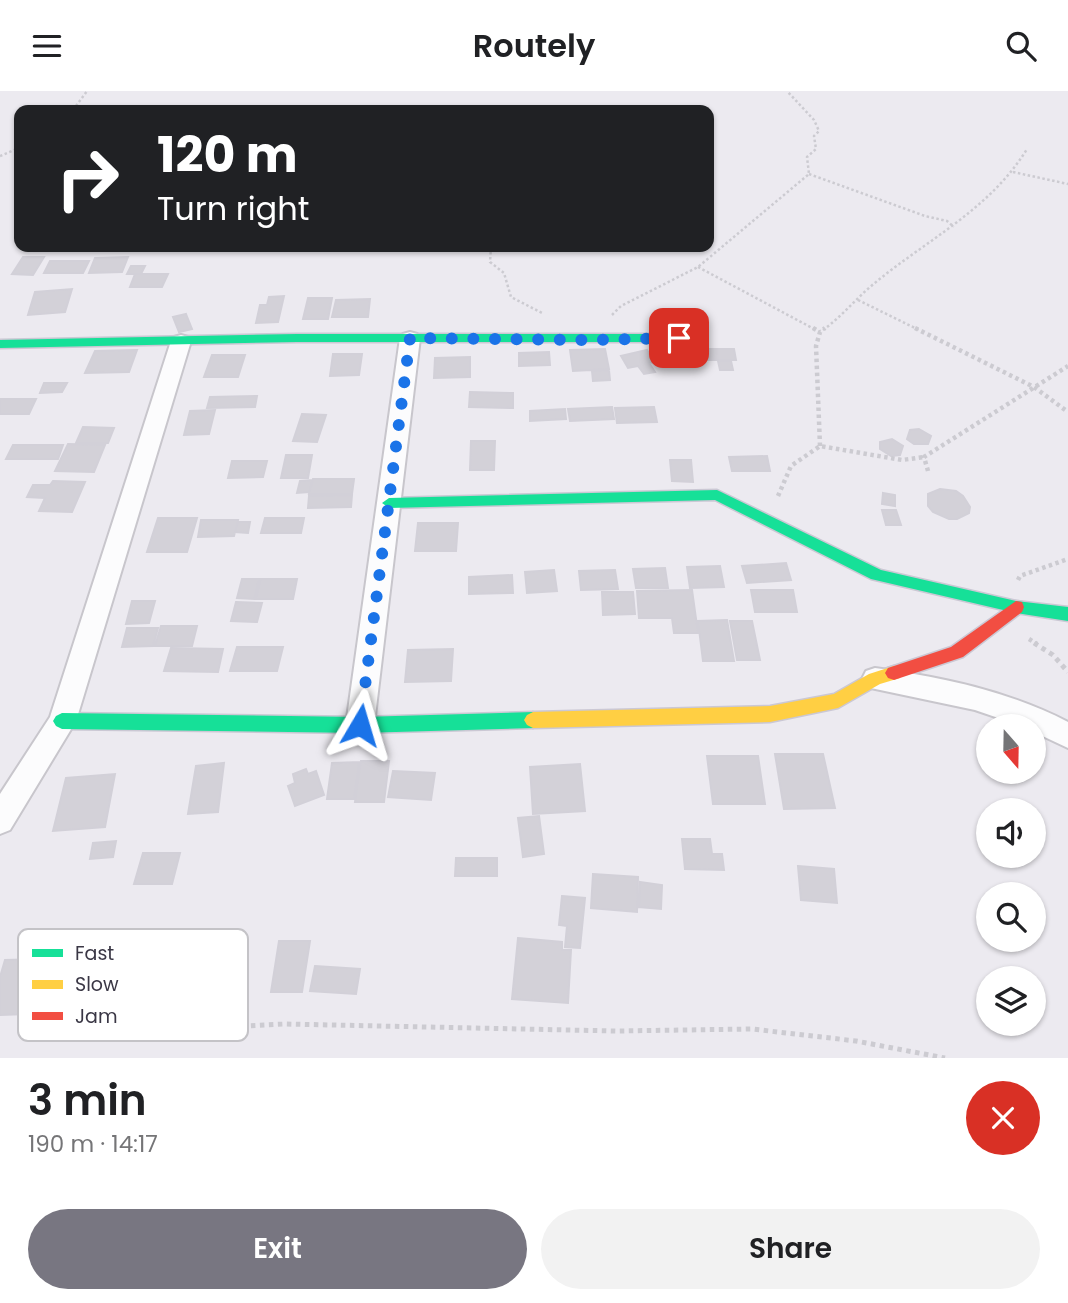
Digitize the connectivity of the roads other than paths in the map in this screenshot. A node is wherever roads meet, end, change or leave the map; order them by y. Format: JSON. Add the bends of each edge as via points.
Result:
{"nodes":[{"id":1,"x":410,"y":338,"type":"junction"},
{"id":2,"x":679,"y":338,"type":"dead end"},
{"id":3,"x":181,"y":341,"type":"junction"},
{"id":4,"x":0,"y":344,"type":"edge"},
{"id":5,"x":389,"y":503,"type":"junction"},
{"id":6,"x":1007,"y":610,"type":"junction"},
{"id":7,"x":1068,"y":614,"type":"edge"},
{"id":8,"x":875,"y":679,"type":"junction"},
{"id":9,"x":62,"y":721,"type":"junction"},
{"id":10,"x":360,"y":725,"type":"junction"},
{"id":11,"x":1068,"y":736,"type":"edge"},
{"id":12,"x":0,"y":820,"type":"edge"}],
"edges":[{"from":1,"to":2,"type":"street"},
{"from":1,"to":3,"type":"street"},
{"from":1,"to":5,"type":"street"},
{"from":3,"to":4,"type":"street"},
{"from":3,"to":9,"type":"street"},
{"from":5,"to":6,"type":"street","via":[[717,495],[877,575]]},
{"from":5,"to":10,"type":"street"},
{"from":6,"to":7,"type":"street"},
{"from":6,"to":8,"type":"street","via":[[957,652]]},
{"from":8,"to":10,"type":"street","via":[[838,701],[770,714]]},
{"from":8,"to":11,"type":"street","via":[[924,685],[999,705]]},
{"from":9,"to":10,"type":"street"},
{"from":9,"to":12,"type":"street"}]}
